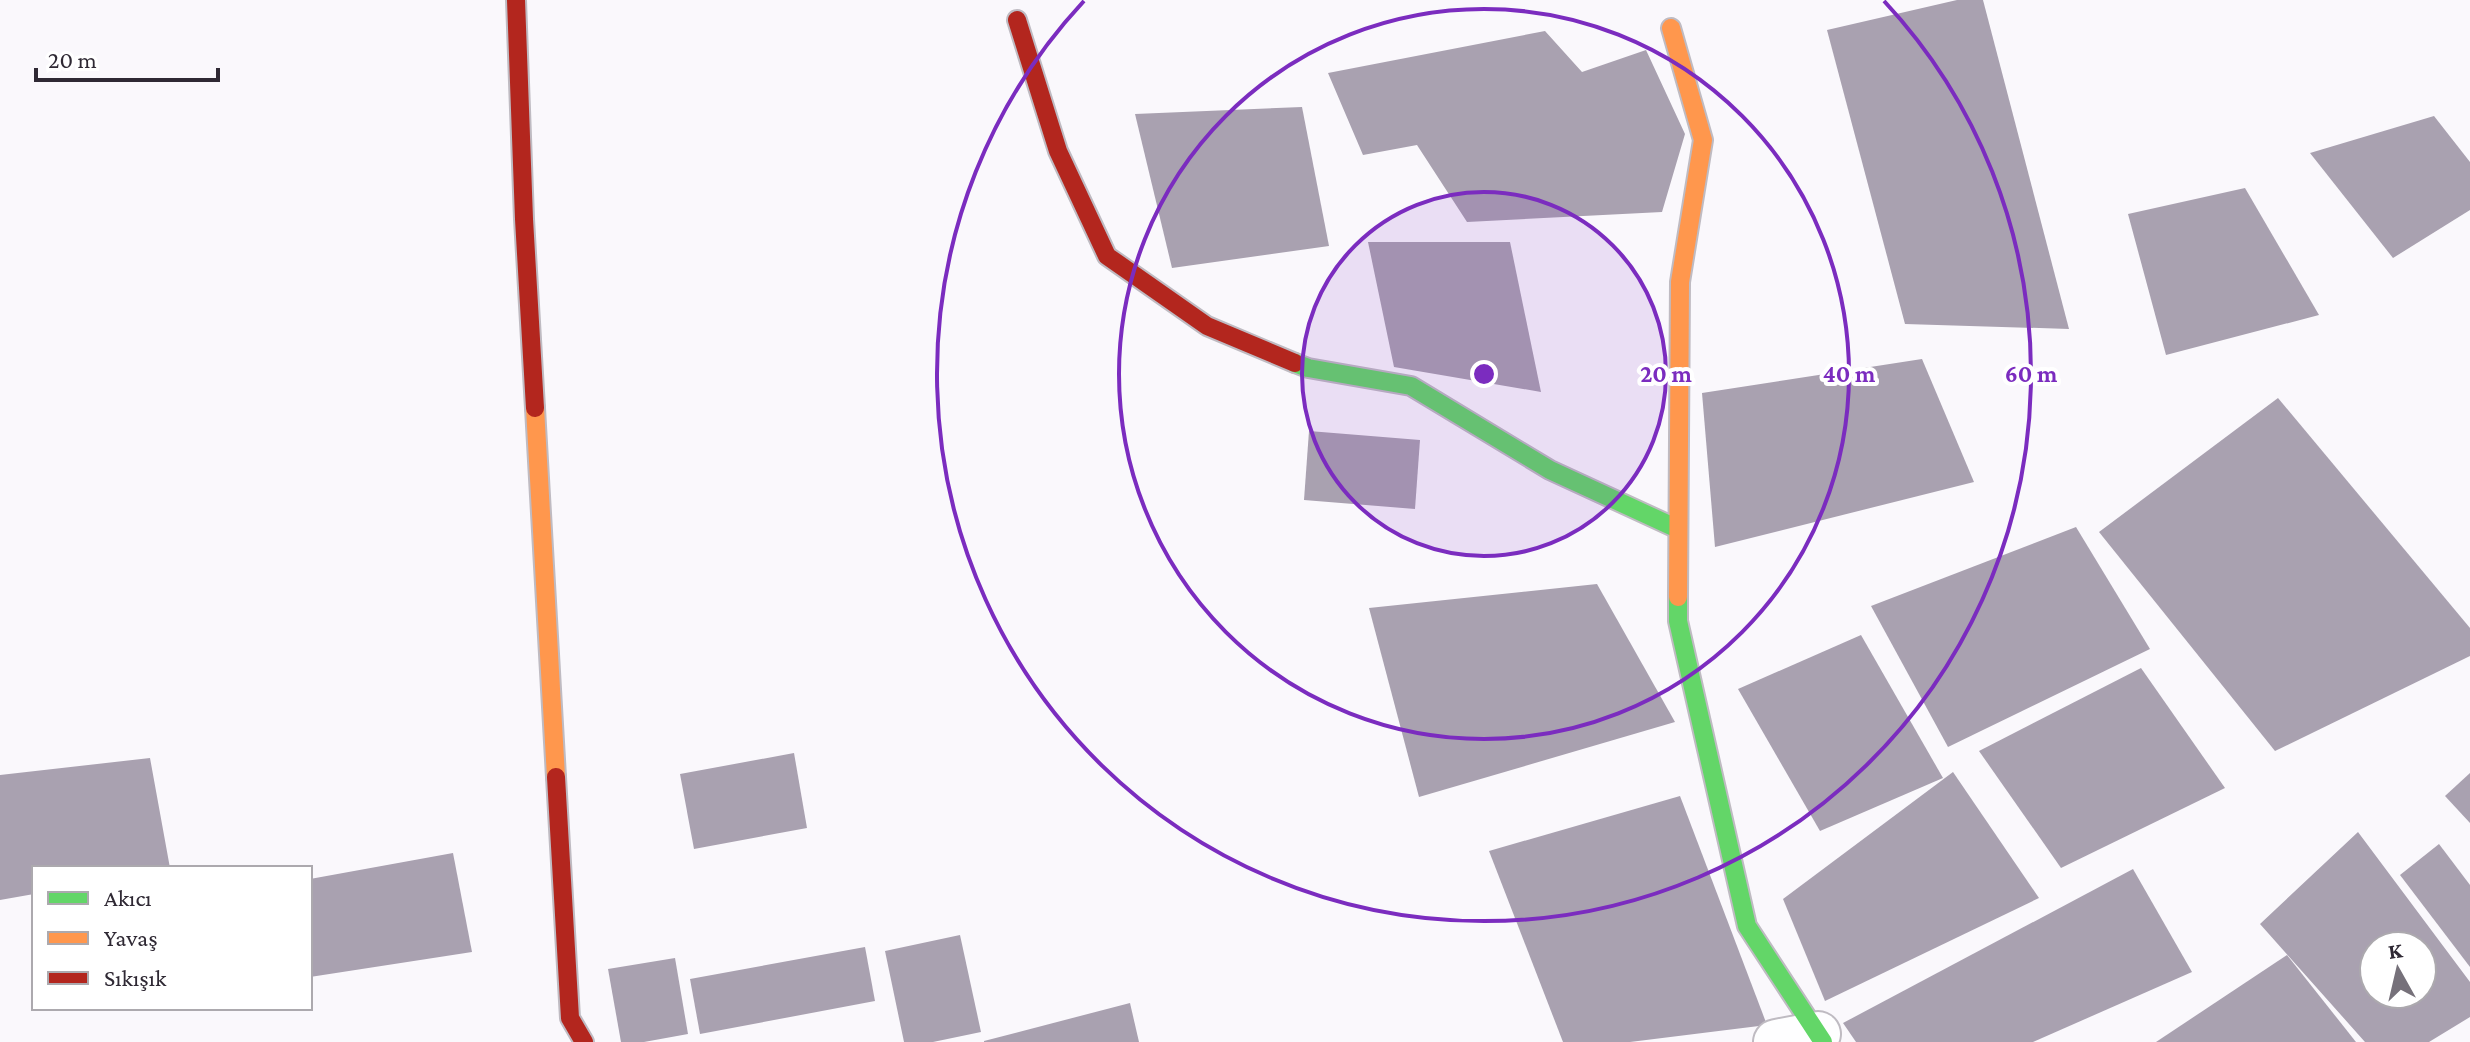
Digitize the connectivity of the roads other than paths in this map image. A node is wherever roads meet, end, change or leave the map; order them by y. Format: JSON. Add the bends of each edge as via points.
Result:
{"nodes":[{"id":1,"x":516,"y":0,"type":"edge"},
{"id":2,"x":1017,"y":20,"type":"dead end"},
{"id":3,"x":1671,"y":28,"type":"dead end"},
{"id":4,"x":1678,"y":529,"type":"junction"},
{"id":5,"x":1820,"y":1038,"type":"edge"},
{"id":6,"x":584,"y":1042,"type":"edge"},
{"id":7,"x":1776,"y":1042,"type":"edge"}],
"edges":[{"from":1,"to":6,"type":"street","via":[[570,1018]]},
{"from":2,"to":4,"type":"street","via":[[1058,151],[1107,256],[1207,326],[1308,368],[1411,386],[1550,470]]},
{"from":3,"to":4,"type":"street","via":[[1703,140],[1680,282]]},
{"from":4,"to":5,"type":"street","via":[[1678,621],[1747,926]]},
{"from":5,"to":7,"type":"street"}]}
